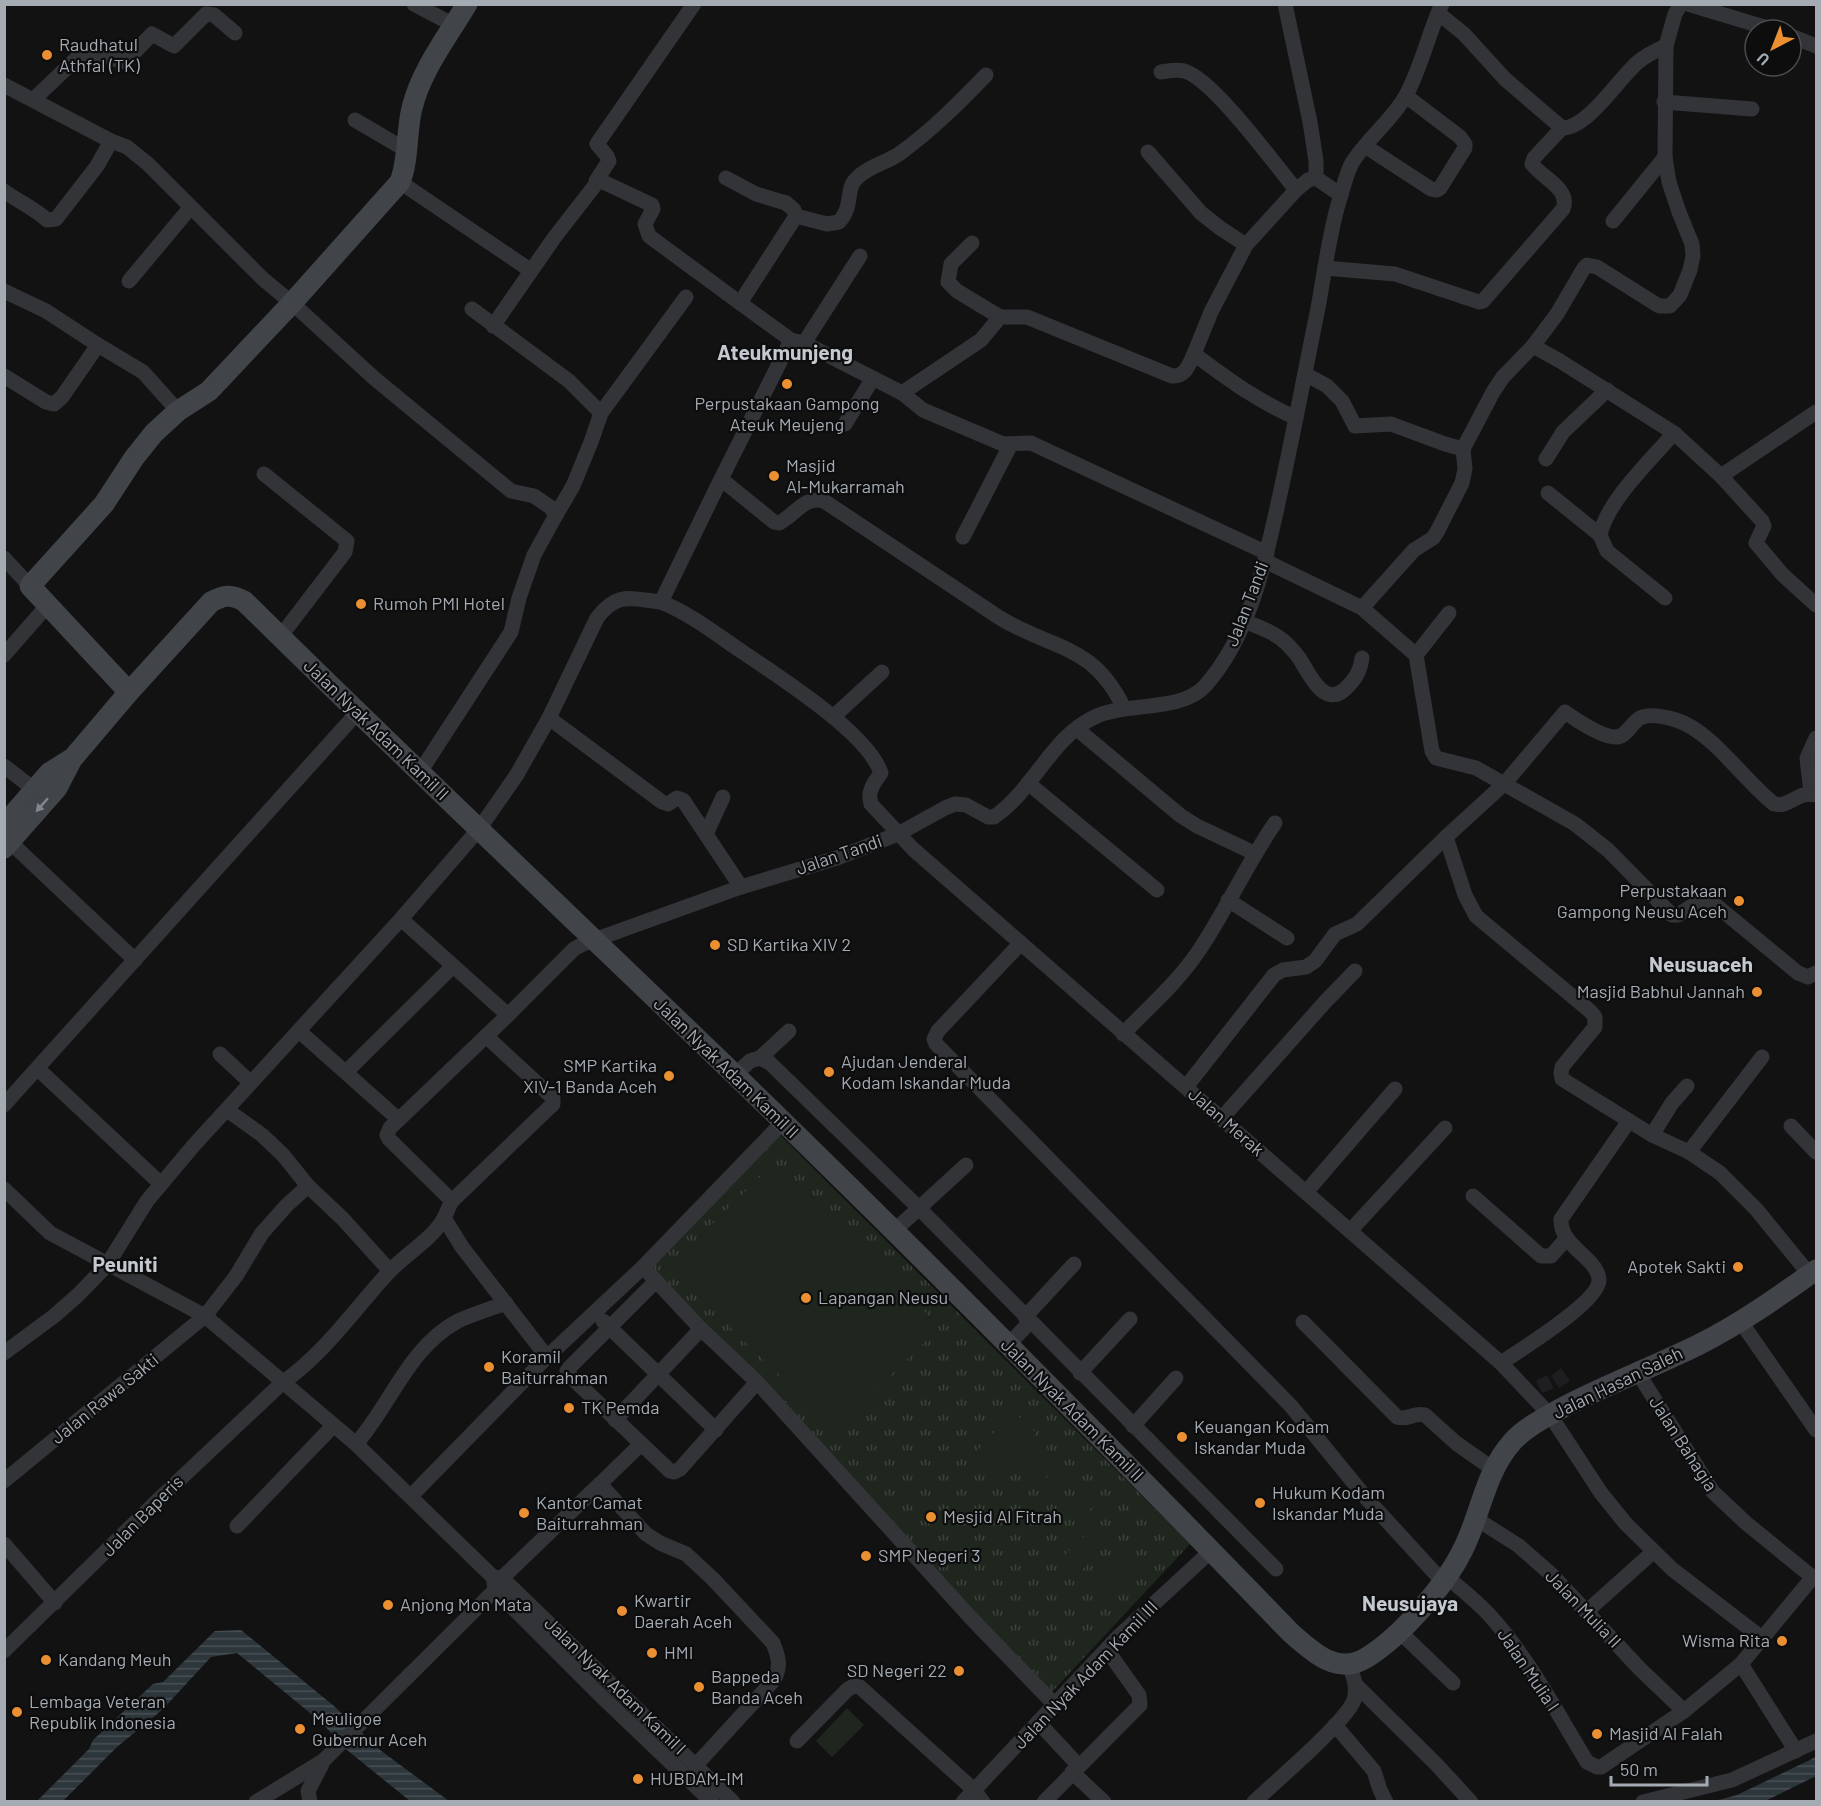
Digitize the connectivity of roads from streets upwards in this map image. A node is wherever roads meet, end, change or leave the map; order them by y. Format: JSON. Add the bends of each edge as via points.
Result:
{"nodes":[{"id":1,"x":414,"y":4,"type":"edge"},
{"id":2,"x":467,"y":4,"type":"edge"},
{"id":3,"x":694,"y":4,"type":"edge"},
{"id":4,"x":1285,"y":4,"type":"edge"},
{"id":5,"x":1688,"y":4,"type":"edge"},
{"id":6,"x":1440,"y":9,"type":"edge"},
{"id":7,"x":1678,"y":9,"type":"edge"},
{"id":8,"x":1743,"y":21,"type":"edge"},
{"id":9,"x":454,"y":25,"type":"junction"},
{"id":10,"x":235,"y":33,"type":"dead end"},
{"id":11,"x":1666,"y":46,"type":"junction"},
{"id":12,"x":1161,"y":72,"type":"dead end"},
{"id":13,"x":986,"y":75,"type":"dead end"},
{"id":14,"x":4,"y":85,"type":"edge"},
{"id":15,"x":1406,"y":96,"type":"junction"},
{"id":16,"x":33,"y":100,"type":"junction"},
{"id":17,"x":1664,"y":102,"type":"junction"},
{"id":18,"x":1752,"y":109,"type":"dead end"},
{"id":19,"x":355,"y":120,"type":"dead end"},
{"id":20,"x":1562,"y":128,"type":"junction"},
{"id":21,"x":111,"y":141,"type":"junction"},
{"id":22,"x":1365,"y":146,"type":"junction"},
{"id":23,"x":406,"y":150,"type":"junction"},
{"id":24,"x":1148,"y":152,"type":"dead end"},
{"id":25,"x":1665,"y":156,"type":"junction"},
{"id":26,"x":726,"y":177,"type":"dead end"},
{"id":27,"x":1316,"y":178,"type":"junction"},
{"id":28,"x":596,"y":181,"type":"junction"},
{"id":29,"x":400,"y":182,"type":"junction"},
{"id":30,"x":1296,"y":190,"type":"junction"},
{"id":31,"x":4,"y":191,"type":"edge"},
{"id":32,"x":1341,"y":195,"type":"junction"},
{"id":33,"x":190,"y":208,"type":"junction"},
{"id":34,"x":796,"y":216,"type":"junction"},
{"id":35,"x":1613,"y":221,"type":"dead end"},
{"id":36,"x":972,"y":243,"type":"dead end"},
{"id":37,"x":1246,"y":245,"type":"junction"},
{"id":38,"x":860,"y":256,"type":"dead end"},
{"id":39,"x":1325,"y":268,"type":"junction"},
{"id":40,"x":530,"y":270,"type":"junction"},
{"id":41,"x":129,"y":280,"type":"dead end"},
{"id":42,"x":4,"y":291,"type":"edge"},
{"id":43,"x":686,"y":297,"type":"dead end"},
{"id":44,"x":292,"y":303,"type":"junction"},
{"id":45,"x":740,"y":303,"type":"junction"},
{"id":46,"x":472,"y":309,"type":"dead end"},
{"id":47,"x":1000,"y":316,"type":"junction"},
{"id":48,"x":493,"y":326,"type":"junction"},
{"id":49,"x":797,"y":342,"type":"junction"},
{"id":50,"x":98,"y":345,"type":"junction"},
{"id":51,"x":1533,"y":346,"type":"junction"},
{"id":52,"x":1194,"y":354,"type":"junction"},
{"id":53,"x":1305,"y":374,"type":"junction"},
{"id":54,"x":4,"y":376,"type":"edge"},
{"id":55,"x":873,"y":378,"type":"junction"},
{"id":56,"x":1607,"y":390,"type":"junction"},
{"id":57,"x":902,"y":393,"type":"junction"},
{"id":58,"x":178,"y":411,"type":"junction"},
{"id":59,"x":601,"y":412,"type":"junction"},
{"id":60,"x":1816,"y":412,"type":"edge"},
{"id":61,"x":1296,"y":418,"type":"junction"},
{"id":62,"x":845,"y":424,"type":"dead end"},
{"id":63,"x":1674,"y":433,"type":"junction"},
{"id":64,"x":1011,"y":444,"type":"junction"},
{"id":65,"x":1463,"y":449,"type":"junction"},
{"id":66,"x":1546,"y":459,"type":"dead end"},
{"id":67,"x":264,"y":474,"type":"dead end"},
{"id":68,"x":1721,"y":476,"type":"junction"},
{"id":69,"x":721,"y":479,"type":"junction"},
{"id":70,"x":1548,"y":493,"type":"dead end"},
{"id":71,"x":556,"y":515,"type":"junction"},
{"id":72,"x":1600,"y":535,"type":"junction"},
{"id":73,"x":963,"y":537,"type":"dead end"},
{"id":74,"x":1266,"y":557,"type":"junction"},
{"id":75,"x":4,"y":558,"type":"edge"},
{"id":76,"x":30,"y":586,"type":"junction"},
{"id":77,"x":1665,"y":598,"type":"dead end"},
{"id":78,"x":662,"y":602,"type":"junction"},
{"id":79,"x":1816,"y":605,"type":"edge"},
{"id":80,"x":47,"y":606,"type":"junction"},
{"id":81,"x":1362,"y":608,"type":"junction"},
{"id":82,"x":1449,"y":613,"type":"dead end"},
{"id":83,"x":1244,"y":621,"type":"junction"},
{"id":84,"x":280,"y":637,"type":"junction"},
{"id":85,"x":4,"y":655,"type":"edge"},
{"id":86,"x":1416,"y":655,"type":"junction"},
{"id":87,"x":1362,"y":658,"type":"dead end"},
{"id":88,"x":882,"y":672,"type":"dead end"},
{"id":89,"x":129,"y":692,"type":"junction"},
{"id":90,"x":1124,"y":708,"type":"junction"},
{"id":91,"x":357,"y":713,"type":"junction"},
{"id":92,"x":833,"y":717,"type":"junction"},
{"id":93,"x":549,"y":718,"type":"junction"},
{"id":94,"x":1077,"y":729,"type":"junction"},
{"id":95,"x":1816,"y":738,"type":"edge"},
{"id":96,"x":73,"y":758,"type":"junction"},
{"id":97,"x":4,"y":766,"type":"edge"},
{"id":98,"x":420,"y":772,"type":"junction"},
{"id":99,"x":1028,"y":783,"type":"junction"},
{"id":100,"x":1505,"y":783,"type":"junction"},
{"id":101,"x":35,"y":790,"type":"junction"},
{"id":102,"x":1814,"y":795,"type":"edge"},
{"id":103,"x":723,"y":796,"type":"dead end"},
{"id":104,"x":1275,"y":823,"type":"dead end"},
{"id":105,"x":479,"y":829,"type":"junction"},
{"id":106,"x":706,"y":834,"type":"junction"},
{"id":107,"x":898,"y":834,"type":"junction"},
{"id":108,"x":1446,"y":837,"type":"junction"},
{"id":109,"x":6,"y":838,"type":"edge"},
{"id":110,"x":1254,"y":853,"type":"junction"},
{"id":111,"x":741,"y":887,"type":"junction"},
{"id":112,"x":1157,"y":890,"type":"dead end"},
{"id":113,"x":1228,"y":900,"type":"junction"},
{"id":114,"x":400,"y":919,"type":"junction"},
{"id":115,"x":1287,"y":938,"type":"dead end"},
{"id":116,"x":593,"y":940,"type":"junction"},
{"id":117,"x":1021,"y":943,"type":"junction"},
{"id":118,"x":135,"y":960,"type":"junction"},
{"id":119,"x":453,"y":966,"type":"junction"},
{"id":120,"x":1355,"y":971,"type":"dead end"},
{"id":121,"x":1816,"y":973,"type":"edge"},
{"id":122,"x":508,"y":1015,"type":"junction"},
{"id":123,"x":299,"y":1031,"type":"junction"},
{"id":124,"x":789,"y":1031,"type":"dead end"},
{"id":125,"x":1123,"y":1034,"type":"junction"},
{"id":126,"x":486,"y":1035,"type":"junction"},
{"id":127,"x":220,"y":1054,"type":"dead end"},
{"id":128,"x":1762,"y":1057,"type":"dead end"},
{"id":129,"x":760,"y":1058,"type":"junction"},
{"id":130,"x":38,"y":1069,"type":"junction"},
{"id":131,"x":346,"y":1072,"type":"junction"},
{"id":132,"x":735,"y":1075,"type":"junction"},
{"id":133,"x":251,"y":1083,"type":"junction"},
{"id":134,"x":1687,"y":1086,"type":"dead end"},
{"id":135,"x":1186,"y":1087,"type":"junction"},
{"id":136,"x":1395,"y":1089,"type":"dead end"},
{"id":137,"x":4,"y":1105,"type":"edge"},
{"id":138,"x":227,"y":1110,"type":"junction"},
{"id":139,"x":398,"y":1119,"type":"junction"},
{"id":140,"x":1221,"y":1119,"type":"junction"},
{"id":141,"x":1629,"y":1121,"type":"junction"},
{"id":142,"x":783,"y":1122,"type":"junction"},
{"id":143,"x":1791,"y":1126,"type":"dead end"},
{"id":144,"x":1444,"y":1128,"type":"dead end"},
{"id":145,"x":1652,"y":1135,"type":"junction"},
{"id":146,"x":1689,"y":1152,"type":"junction"},
{"id":147,"x":1816,"y":1152,"type":"edge"},
{"id":148,"x":966,"y":1166,"type":"dead end"},
{"id":149,"x":161,"y":1184,"type":"junction"},
{"id":150,"x":308,"y":1186,"type":"junction"},
{"id":151,"x":1307,"y":1191,"type":"junction"},
{"id":152,"x":1473,"y":1196,"type":"dead end"},
{"id":153,"x":8,"y":1200,"type":"edge"},
{"id":154,"x":452,"y":1201,"type":"junction"},
{"id":155,"x":919,"y":1208,"type":"junction"},
{"id":156,"x":444,"y":1218,"type":"junction"},
{"id":157,"x":1350,"y":1231,"type":"junction"},
{"id":158,"x":894,"y":1232,"type":"junction"},
{"id":159,"x":430,"y":1234,"type":"junction"},
{"id":160,"x":1567,"y":1238,"type":"junction"},
{"id":161,"x":462,"y":1247,"type":"junction"},
{"id":162,"x":1074,"y":1264,"type":"dead end"},
{"id":163,"x":107,"y":1265,"type":"junction"},
{"id":164,"x":643,"y":1268,"type":"junction"},
{"id":165,"x":390,"y":1271,"type":"junction"},
{"id":166,"x":1813,"y":1272,"type":"edge"},
{"id":167,"x":656,"y":1281,"type":"junction"},
{"id":168,"x":506,"y":1304,"type":"junction"},
{"id":169,"x":595,"y":1313,"type":"junction"},
{"id":170,"x":205,"y":1316,"type":"junction"},
{"id":171,"x":1027,"y":1319,"type":"junction"},
{"id":172,"x":1130,"y":1319,"type":"dead end"},
{"id":173,"x":1303,"y":1322,"type":"dead end"},
{"id":174,"x":1741,"y":1322,"type":"junction"},
{"id":175,"x":609,"y":1327,"type":"junction"},
{"id":176,"x":701,"y":1329,"type":"junction"},
{"id":177,"x":1008,"y":1345,"type":"junction"},
{"id":178,"x":4,"y":1353,"type":"edge"},
{"id":179,"x":547,"y":1357,"type":"junction"},
{"id":180,"x":1501,"y":1363,"type":"junction"},
{"id":181,"x":1080,"y":1373,"type":"junction"},
{"id":182,"x":1638,"y":1373,"type":"junction"},
{"id":183,"x":659,"y":1375,"type":"junction"},
{"id":184,"x":1176,"y":1378,"type":"dead end"},
{"id":185,"x":757,"y":1382,"type":"junction"},
{"id":186,"x":282,"y":1383,"type":"junction"},
{"id":187,"x":1550,"y":1415,"type":"junction"},
{"id":188,"x":615,"y":1420,"type":"junction"},
{"id":189,"x":333,"y":1426,"type":"junction"},
{"id":190,"x":1133,"y":1426,"type":"junction"},
{"id":191,"x":716,"y":1430,"type":"junction"},
{"id":192,"x":1816,"y":1430,"type":"edge"},
{"id":193,"x":356,"y":1444,"type":"junction"},
{"id":194,"x":641,"y":1444,"type":"junction"},
{"id":195,"x":1493,"y":1469,"type":"junction"},
{"id":196,"x":4,"y":1481,"type":"edge"},
{"id":197,"x":600,"y":1484,"type":"junction"},
{"id":198,"x":411,"y":1496,"type":"junction"},
{"id":199,"x":1474,"y":1518,"type":"junction"},
{"id":200,"x":237,"y":1526,"type":"dead end"},
{"id":201,"x":4,"y":1544,"type":"edge"},
{"id":202,"x":1212,"y":1551,"type":"junction"},
{"id":203,"x":1653,"y":1552,"type":"junction"},
{"id":204,"x":1276,"y":1569,"type":"dead end"},
{"id":205,"x":1815,"y":1579,"type":"edge"},
{"id":206,"x":1445,"y":1580,"type":"junction"},
{"id":207,"x":497,"y":1582,"type":"junction"},
{"id":208,"x":56,"y":1603,"type":"junction"},
{"id":209,"x":1586,"y":1612,"type":"junction"},
{"id":210,"x":1400,"y":1632,"type":"junction"},
{"id":211,"x":1762,"y":1639,"type":"junction"},
{"id":212,"x":1107,"y":1650,"type":"junction"},
{"id":213,"x":4,"y":1651,"type":"edge"},
{"id":214,"x":1349,"y":1664,"type":"junction"},
{"id":215,"x":1741,"y":1664,"type":"junction"},
{"id":216,"x":1453,"y":1683,"type":"dead end"},
{"id":217,"x":1356,"y":1685,"type":"junction"},
{"id":218,"x":1055,"y":1705,"type":"junction"},
{"id":219,"x":1684,"y":1711,"type":"junction"},
{"id":220,"x":1038,"y":1722,"type":"junction"},
{"id":221,"x":1335,"y":1725,"type":"junction"},
{"id":222,"x":797,"y":1741,"type":"dead end"},
{"id":223,"x":1816,"y":1741,"type":"edge"},
{"id":224,"x":1796,"y":1751,"type":"junction"},
{"id":225,"x":323,"y":1761,"type":"junction"},
{"id":226,"x":696,"y":1765,"type":"junction"},
{"id":227,"x":1076,"y":1769,"type":"junction"},
{"id":228,"x":979,"y":1796,"type":"edge"},
{"id":229,"x":256,"y":1802,"type":"edge"},
{"id":230,"x":310,"y":1802,"type":"edge"},
{"id":231,"x":712,"y":1802,"type":"edge"},
{"id":232,"x":733,"y":1802,"type":"edge"},
{"id":233,"x":963,"y":1802,"type":"edge"},
{"id":234,"x":1044,"y":1802,"type":"edge"},
{"id":235,"x":1104,"y":1802,"type":"edge"},
{"id":236,"x":1254,"y":1802,"type":"edge"},
{"id":237,"x":1386,"y":1802,"type":"edge"},
{"id":238,"x":1471,"y":1802,"type":"edge"},
{"id":239,"x":1643,"y":1802,"type":"edge"}],
"edges":[{"from":1,"to":9,"type":"street"},
{"from":2,"to":9,"type":"street"},
{"from":3,"to":28,"type":"street","via":[[597,144],[609,161]]},
{"from":4,"to":27,"type":"street","via":[[1310,122]]},
{"from":5,"to":8,"type":"street"},
{"from":6,"to":15,"type":"street","name":"Jalan Tandi"},
{"from":6,"to":20,"type":"street","via":[[1505,79]]},
{"from":7,"to":11,"type":"street"},
{"from":9,"to":23,"type":"street","via":[[416,93]]},
{"from":10,"to":16,"type":"street","via":[[214,15],[206,14],[174,46],[152,34],[125,62],[87,52]]},
{"from":11,"to":17,"type":"street"},
{"from":11,"to":20,"type":"street","via":[[1636,63],[1575,125]]},
{"from":12,"to":30,"type":"street","via":[[1182,70],[1220,97]]},
{"from":13,"to":34,"type":"street","via":[[900,153],[856,179],[848,211],[840,222],[827,224]]},
{"from":14,"to":16,"type":"street"},
{"from":15,"to":22,"type":"street","name":"Jalan Tandi"},
{"from":15,"to":22,"type":"street","via":[[1465,144],[1440,188],[1431,189]]},
{"from":16,"to":21,"type":"street"},
{"from":17,"to":18,"type":"street"},
{"from":17,"to":25,"type":"street"},
{"from":19,"to":23,"type":"street"},
{"from":20,"to":39,"type":"street","via":[[1532,164],[1563,193],[1566,203],[1483,301],[1395,274]]},
{"from":21,"to":31,"type":"street","via":[[87,181],[56,219],[47,220]]},
{"from":21,"to":33,"type":"street","via":[[127,147],[148,164]]},
{"from":22,"to":32,"type":"street","name":"Jalan Tandi","via":[[1352,164]]},
{"from":23,"to":29,"type":"street"},
{"from":24,"to":37,"type":"street","via":[[1201,213]]},
{"from":25,"to":35,"type":"street"},
{"from":25,"to":51,"type":"street","via":[[1678,212],[1692,244],[1690,270],[1680,294],[1670,306],[1659,306],[1597,267],[1587,265]]},
{"from":26,"to":34,"type":"street","via":[[756,194],[786,203]]},
{"from":27,"to":30,"type":"street"},
{"from":27,"to":32,"type":"street"},
{"from":28,"to":40,"type":"street"},
{"from":28,"to":45,"type":"street","via":[[602,180],[652,205],[645,224],[649,236]]},
{"from":29,"to":40,"type":"street"},
{"from":29,"to":44,"type":"street"},
{"from":30,"to":37,"type":"street"},
{"from":32,"to":39,"type":"street","name":"Jalan Tandi"},
{"from":33,"to":41,"type":"street"},
{"from":33,"to":44,"type":"street"},
{"from":34,"to":45,"type":"street"},
{"from":36,"to":47,"type":"street","via":[[951,264],[948,282]]},
{"from":37,"to":52,"type":"street"},
{"from":38,"to":49,"type":"street"},
{"from":39,"to":53,"type":"street","name":"Jalan Tandi"},
{"from":40,"to":48,"type":"street"},
{"from":42,"to":50,"type":"street","via":[[46,311]]},
{"from":43,"to":59,"type":"street"},
{"from":44,"to":58,"type":"street","via":[[208,391]]},
{"from":44,"to":71,"type":"street","via":[[435,430],[511,491],[534,496]]},
{"from":45,"to":49,"type":"street"},
{"from":46,"to":48,"type":"street"},
{"from":47,"to":52,"type":"street","via":[[1027,317],[1176,377],[1185,371]]},
{"from":47,"to":57,"type":"street","via":[[981,340]]},
{"from":48,"to":59,"type":"street","via":[[569,381]]},
{"from":49,"to":55,"type":"street"},
{"from":49,"to":69,"type":"street"},
{"from":50,"to":54,"type":"street","via":[[54,404]]},
{"from":50,"to":58,"type":"street","via":[[143,372]]},
{"from":51,"to":56,"type":"street"},
{"from":51,"to":65,"type":"street","via":[[1503,377]]},
{"from":52,"to":61,"type":"street","via":[[1262,403]]},
{"from":53,"to":61,"type":"street","name":"Jalan Tandi"},
{"from":53,"to":65,"type":"street","via":[[1327,386],[1342,401],[1354,426],[1391,424]]},
{"from":55,"to":57,"type":"street"},
{"from":55,"to":62,"type":"street"},
{"from":56,"to":63,"type":"street"},
{"from":56,"to":66,"type":"street","via":[[1563,432]]},
{"from":57,"to":64,"type":"street","via":[[923,410]]},
{"from":58,"to":76,"type":"street","via":[[154,433],[104,504]]},
{"from":59,"to":71,"type":"street","via":[[573,486]]},
{"from":60,"to":68,"type":"street"},
{"from":61,"to":74,"type":"street","name":"Jalan Tandi"},
{"from":63,"to":68,"type":"street"},
{"from":63,"to":72,"type":"street","via":[[1614,505]]},
{"from":64,"to":73,"type":"street"},
{"from":64,"to":74,"type":"street","via":[[1031,443]]},
{"from":65,"to":81,"type":"street","via":[[1462,483],[1437,532],[1414,550]]},
{"from":67,"to":84,"type":"street","via":[[347,541],[345,552]]},
{"from":68,"to":79,"type":"street","via":[[1762,521],[1764,526],[1756,543]]},
{"from":69,"to":78,"type":"street"},
{"from":69,"to":90,"type":"street","via":[[774,522],[779,523],[810,500],[824,501],[1000,618],[1080,654],[1104,675]]},
{"from":70,"to":72,"type":"street"},
{"from":71,"to":98,"type":"street","via":[[534,555],[511,632]]},
{"from":72,"to":77,"type":"street","via":[[1607,551]]},
{"from":74,"to":81,"type":"street"},
{"from":74,"to":83,"type":"street","name":"Jalan Tandi"},
{"from":75,"to":76,"type":"street"},
{"from":76,"to":80,"type":"street"},
{"from":78,"to":92,"type":"street","via":[[688,615]]},
{"from":78,"to":93,"type":"street","via":[[630,599],[607,605]]},
{"from":80,"to":85,"type":"street"},
{"from":80,"to":89,"type":"street"},
{"from":81,"to":86,"type":"street"},
{"from":82,"to":86,"type":"street"},
{"from":83,"to":87,"type":"street","via":[[1284,642],[1300,659],[1312,681],[1332,694],[1341,693],[1353,681]]},
{"from":83,"to":90,"type":"street","name":"Jalan Tandi","via":[[1221,665],[1192,697],[1176,703]]},
{"from":84,"to":89,"type":"street","name":"Jalan Nyak Adam Kamil II","via":[[244,601],[232,595],[221,597],[211,602]]},
{"from":84,"to":91,"type":"street","name":"Jalan Nyak Adam Kamil II"},
{"from":86,"to":100,"type":"street","via":[[1433,755],[1439,760],[1466,764]]},
{"from":88,"to":92,"type":"street"},
{"from":89,"to":96,"type":"street"},
{"from":90,"to":94,"type":"street","name":"Jalan Tandi","via":[[1097,716]]},
{"from":91,"to":98,"type":"street","name":"Jalan Nyak Adam Kamil II"},
{"from":91,"to":118,"type":"street"},
{"from":92,"to":107,"type":"street","name":"Jalan Merak","via":[[878,762],[881,773],[870,788],[869,797]]},
{"from":93,"to":105,"type":"street","via":[[516,776]]},
{"from":93,"to":106,"type":"street","via":[[662,802],[682,800]]},
{"from":94,"to":99,"type":"street","name":"Jalan Tandi"},
{"from":94,"to":110,"type":"street","via":[[1181,816]]},
{"from":95,"to":102,"type":"street","via":[[1807,758]]},
{"from":96,"to":101,"type":"street","via":[[49,773]]},
{"from":96,"to":109,"type":"street","one_way":true,"via":[[57,788]]},
{"from":97,"to":101,"type":"street"},
{"from":98,"to":105,"type":"street","name":"Jalan Nyak Adam Kamil II"},
{"from":99,"to":107,"type":"street","name":"Jalan Tandi","via":[[994,817],[955,804]]},
{"from":99,"to":112,"type":"street"},
{"from":100,"to":102,"type":"street","via":[[1565,712],[1613,737],[1647,716],[1674,719],[1703,736],[1774,804],[1782,805],[1805,793]]},
{"from":100,"to":108,"type":"street"},
{"from":100,"to":121,"type":"street","via":[[1593,837],[1672,915],[1701,900],[1712,902],[1798,973],[1808,977]]},
{"from":101,"to":109,"type":"street"},
{"from":103,"to":106,"type":"street"},
{"from":104,"to":110,"type":"street"},
{"from":105,"to":114,"type":"street"},
{"from":105,"to":116,"type":"street","name":"Jalan Nyak Adam Kamil II"},
{"from":106,"to":111,"type":"street"},
{"from":107,"to":111,"type":"street","name":"Jalan Tandi","via":[[837,858]]},
{"from":107,"to":117,"type":"street","name":"Jalan Merak"},
{"from":108,"to":135,"type":"street","via":[[1358,924],[1335,934],[1316,961],[1274,975]]},
{"from":108,"to":141,"type":"street","via":[[1476,916],[1595,1017],[1595,1027],[1562,1067],[1562,1079]]},
{"from":109,"to":118,"type":"street"},
{"from":110,"to":113,"type":"street"},
{"from":111,"to":116,"type":"street","name":"Jalan Tandi"},
{"from":113,"to":115,"type":"street"},
{"from":113,"to":125,"type":"street","via":[[1187,967]]},
{"from":114,"to":119,"type":"street"},
{"from":114,"to":123,"type":"street"},
{"from":116,"to":122,"type":"street","name":"Jalan Tandi","via":[[566,955]]},
{"from":116,"to":132,"type":"street","name":"Jalan Nyak Adam Kamil II"},
{"from":117,"to":125,"type":"street","name":"Jalan Merak"},
{"from":117,"to":206,"type":"street","name":"Jalan Mulia I","via":[[938,1031],[936,1044],[1291,1406],[1367,1499]]},
{"from":118,"to":130,"type":"street"},
{"from":119,"to":122,"type":"street"},
{"from":119,"to":131,"type":"street"},
{"from":120,"to":140,"type":"street"},
{"from":122,"to":126,"type":"street","name":"Jalan Tandi"},
{"from":123,"to":131,"type":"street"},
{"from":123,"to":133,"type":"street"},
{"from":124,"to":129,"type":"street"},
{"from":125,"to":135,"type":"street","name":"Jalan Merak"},
{"from":126,"to":139,"type":"street","name":"Jalan Tandi"},
{"from":126,"to":154,"type":"street","via":[[553,1098],[553,1104]]},
{"from":127,"to":133,"type":"street"},
{"from":128,"to":146,"type":"street"},
{"from":129,"to":132,"type":"street","via":[[750,1060]]},
{"from":129,"to":155,"type":"street","via":[[770,1063]]},
{"from":130,"to":137,"type":"street"},
{"from":130,"to":149,"type":"street"},
{"from":131,"to":139,"type":"street"},
{"from":132,"to":142,"type":"street","name":"Jalan Nyak Adam Kamil II"},
{"from":133,"to":138,"type":"street"},
{"from":134,"to":145,"type":"street"},
{"from":135,"to":140,"type":"street","name":"Jalan Merak"},
{"from":136,"to":151,"type":"street"},
{"from":138,"to":149,"type":"street"},
{"from":138,"to":150,"type":"street","via":[[262,1135]]},
{"from":139,"to":154,"type":"street","via":[[388,1131],[389,1139]]},
{"from":140,"to":151,"type":"street","name":"Jalan Merak"},
{"from":141,"to":145,"type":"street"},
{"from":141,"to":160,"type":"street","via":[[1564,1212],[1560,1226]]},
{"from":142,"to":158,"type":"street","name":"Jalan Nyak Adam Kamil II"},
{"from":142,"to":164,"type":"street"},
{"from":143,"to":147,"type":"street"},
{"from":144,"to":157,"type":"street"},
{"from":145,"to":146,"type":"street"},
{"from":146,"to":166,"type":"street","via":[[1739,1191]]},
{"from":148,"to":155,"type":"street"},
{"from":149,"to":163,"type":"street"},
{"from":150,"to":165,"type":"street"},
{"from":150,"to":170,"type":"street","name":"Jalan Rawa Sakti","via":[[262,1233]]},
{"from":151,"to":157,"type":"street","name":"Jalan Merak"},
{"from":152,"to":160,"type":"street","via":[[1541,1256],[1551,1256]]},
{"from":153,"to":163,"type":"street","name":"Jalan Nyak Adam Kamil I","via":[[50,1233]]},
{"from":154,"to":156,"type":"street","name":"Jalan Baperis"},
{"from":155,"to":158,"type":"street"},
{"from":155,"to":171,"type":"street"},
{"from":156,"to":159,"type":"street","name":"Jalan Baperis"},
{"from":156,"to":161,"type":"street"},
{"from":157,"to":180,"type":"street","name":"Jalan Merak"},
{"from":158,"to":177,"type":"street","name":"Jalan Nyak Adam Kamil II"},
{"from":159,"to":161,"type":"street"},
{"from":159,"to":165,"type":"street","name":"Jalan Baperis"},
{"from":160,"to":180,"type":"street","via":[[1596,1268],[1596,1291],[1569,1316]]},
{"from":161,"to":168,"type":"street"},
{"from":162,"to":171,"type":"street"},
{"from":163,"to":170,"type":"street","name":"Jalan Nyak Adam Kamil I"},
{"from":163,"to":178,"type":"street","via":[[62,1309]]},
{"from":164,"to":167,"type":"street"},
{"from":164,"to":169,"type":"street"},
{"from":165,"to":186,"type":"street","name":"Jalan Baperis","via":[[338,1331]]},
{"from":166,"to":174,"type":"street","name":"Jalan Hasan Saleh"},
{"from":167,"to":175,"type":"street"},
{"from":167,"to":176,"type":"street"},
{"from":168,"to":179,"type":"street"},
{"from":168,"to":193,"type":"street","via":[[458,1321],[432,1340],[417,1354]]},
{"from":169,"to":175,"type":"street"},
{"from":169,"to":179,"type":"street"},
{"from":170,"to":186,"type":"street","name":"Jalan Nyak Adam Kamil I"},
{"from":170,"to":196,"type":"street","name":"Jalan Rawa Sakti"},
{"from":171,"to":177,"type":"street"},
{"from":171,"to":181,"type":"street"},
{"from":172,"to":181,"type":"street"},
{"from":173,"to":195,"type":"street","via":[[1397,1417],[1425,1415]]},
{"from":174,"to":182,"type":"street","name":"Jalan Hasan Saleh"},
{"from":174,"to":192,"type":"street"},
{"from":175,"to":183,"type":"street"},
{"from":175,"to":188,"type":"street","via":[[567,1371]]},
{"from":176,"to":183,"type":"street"},
{"from":176,"to":185,"type":"street"},
{"from":177,"to":202,"type":"street","name":"Jalan Nyak Adam Kamil II"},
{"from":179,"to":198,"type":"street"},
{"from":180,"to":187,"type":"street","name":"Jalan Merak"},
{"from":181,"to":190,"type":"street"},
{"from":182,"to":187,"type":"street","name":"Jalan Hasan Saleh"},
{"from":182,"to":205,"type":"street","name":"Jalan Bahagia","via":[[1713,1492]]},
{"from":183,"to":188,"type":"street"},
{"from":183,"to":191,"type":"street"},
{"from":184,"to":190,"type":"street"},
{"from":185,"to":191,"type":"street"},
{"from":185,"to":218,"type":"street"},
{"from":186,"to":189,"type":"street","name":"Jalan Nyak Adam Kamil I"},
{"from":186,"to":208,"type":"street","name":"Jalan Baperis"},
{"from":187,"to":195,"type":"street","name":"Jalan Hasan Saleh","via":[[1514,1440]]},
{"from":187,"to":203,"type":"street","name":"Jalan Merak","via":[[1601,1493]]},
{"from":188,"to":194,"type":"street"},
{"from":189,"to":193,"type":"street","name":"Jalan Nyak Adam Kamil I"},
{"from":189,"to":200,"type":"street"},
{"from":190,"to":204,"type":"street"},
{"from":191,"to":194,"type":"street","via":[[674,1472]]},
{"from":193,"to":198,"type":"street","name":"Jalan Nyak Adam Kamil I"},
{"from":194,"to":197,"type":"street"},
{"from":195,"to":199,"type":"street","name":"Jalan Hasan Saleh"},
{"from":197,"to":207,"type":"street"},
{"from":197,"to":226,"type":"street","via":[[645,1534],[686,1554],[713,1579],[773,1643],[778,1656],[780,1668],[774,1680]]},
{"from":198,"to":207,"type":"street","name":"Jalan Nyak Adam Kamil I"},
{"from":199,"to":206,"type":"street","name":"Jalan Hasan Saleh","via":[[1467,1542]]},
{"from":199,"to":209,"type":"street","name":"Jalan Mulia II","via":[[1519,1546]]},
{"from":201,"to":208,"type":"street"},
{"from":202,"to":212,"type":"street","name":"Jalan Nyak Adam Kamil III"},
{"from":202,"to":214,"type":"street","via":[[1319,1657],[1334,1664]]},
{"from":203,"to":209,"type":"street"},
{"from":203,"to":211,"type":"street","name":"Jalan Merak"},
{"from":205,"to":211,"type":"street"},
{"from":206,"to":210,"type":"street","name":"Jalan Hasan Saleh"},
{"from":206,"to":219,"type":"street","name":"Jalan Mulia I","via":[[1490,1616],[1505,1634],[1587,1762],[1601,1767]]},
{"from":207,"to":225,"type":"street"},
{"from":207,"to":226,"type":"street","name":"Jalan Nyak Adam Kamil I"},
{"from":207,"to":231,"type":"street","name":"Jalan Nyak Adam Kamil I","via":[[598,1693]]},
{"from":208,"to":213,"type":"street","name":"Jalan Baperis"},
{"from":209,"to":219,"type":"street","name":"Jalan Mulia II"},
{"from":210,"to":214,"type":"street","name":"Jalan Hasan Saleh","via":[[1363,1660]]},
{"from":210,"to":216,"type":"street"},
{"from":211,"to":215,"type":"street"},
{"from":212,"to":218,"type":"street","name":"Jalan Nyak Adam Kamil III"},
{"from":212,"to":227,"type":"street","via":[[1141,1700],[1135,1711]]},
{"from":214,"to":217,"type":"street"},
{"from":215,"to":219,"type":"street"},
{"from":215,"to":224,"type":"street"},
{"from":217,"to":221,"type":"street","via":[[1350,1708]]},
{"from":217,"to":238,"type":"street"},
{"from":218,"to":220,"type":"street","name":"Jalan Nyak Adam Kamil III"},
{"from":220,"to":227,"type":"street"},
{"from":220,"to":228,"type":"street","name":"Jalan Nyak Adam Kamil III"},
{"from":221,"to":236,"type":"street"},
{"from":221,"to":237,"type":"street","via":[[1374,1771]]},
{"from":222,"to":228,"type":"street","via":[[848,1689],[860,1687]]},
{"from":223,"to":224,"type":"street"},
{"from":224,"to":239,"type":"street","via":[[1732,1780]]},
{"from":225,"to":229,"type":"street"},
{"from":225,"to":230,"type":"street","via":[[308,1791]]},
{"from":226,"to":232,"type":"street","name":"Jalan Nyak Adam Kamil I"},
{"from":227,"to":234,"type":"street"},
{"from":227,"to":235,"type":"street"},
{"from":228,"to":233,"type":"street","name":"Jalan Nyak Adam Kamil III"}]}
